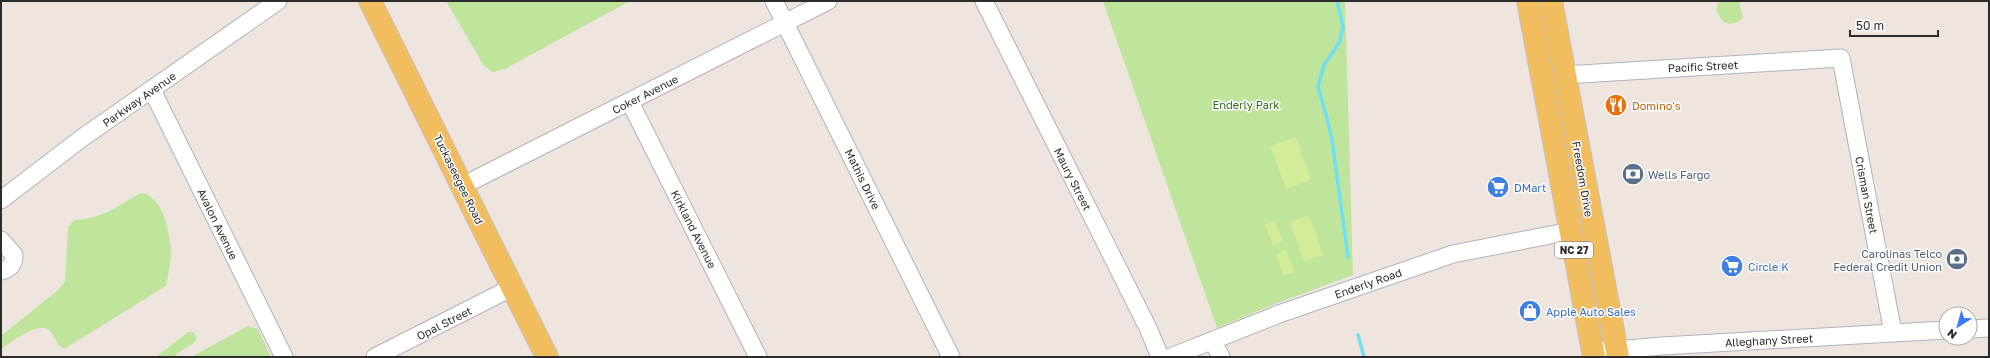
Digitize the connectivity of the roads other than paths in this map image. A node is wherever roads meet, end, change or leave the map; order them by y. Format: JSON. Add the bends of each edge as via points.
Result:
{"nodes":[{"id":1,"x":278,"y":1,"type":"edge"},
{"id":2,"x":370,"y":1,"type":"edge"},
{"id":3,"x":774,"y":1,"type":"edge"},
{"id":4,"x":828,"y":1,"type":"edge"},
{"id":5,"x":984,"y":1,"type":"edge"},
{"id":6,"x":1528,"y":1,"type":"edge"},
{"id":7,"x":1536,"y":1,"type":"edge"},
{"id":8,"x":1551,"y":1,"type":"edge"},
{"id":9,"x":785,"y":22,"type":"junction"},
{"id":10,"x":1841,"y":58,"type":"joint"},
{"id":11,"x":1565,"y":75,"type":"junction"},
{"id":12,"x":152,"y":90,"type":"junction"},
{"id":13,"x":630,"y":102,"type":"junction"},
{"id":14,"x":462,"y":186,"type":"junction"},
{"id":15,"x":1,"y":200,"type":"edge"},
{"id":16,"x":1571,"y":231,"type":"junction"},
{"id":17,"x":1,"y":240,"type":"edge"},
{"id":18,"x":1,"y":271,"type":"edge"},
{"id":19,"x":513,"y":287,"type":"junction"},
{"id":20,"x":1989,"y":328,"type":"edge"},
{"id":21,"x":1978,"y":329,"type":"edge"},
{"id":22,"x":1938,"y":330,"type":"edge"},
{"id":23,"x":1893,"y":333,"type":"junction"},
{"id":24,"x":1213,"y":342,"type":"junction"},
{"id":25,"x":1617,"y":353,"type":"edge"},
{"id":26,"x":1593,"y":355,"type":"edge"},
{"id":27,"x":284,"y":357,"type":"edge"},
{"id":28,"x":375,"y":357,"type":"edge"},
{"id":29,"x":547,"y":357,"type":"edge"},
{"id":30,"x":758,"y":357,"type":"edge"},
{"id":31,"x":952,"y":357,"type":"edge"},
{"id":32,"x":1160,"y":357,"type":"edge"},
{"id":33,"x":1171,"y":357,"type":"edge"},
{"id":34,"x":1221,"y":357,"type":"edge"}],
"edges":[{"from":1,"to":12,"type":"street","name":"Parkway Avenue"},
{"from":2,"to":14,"type":"main road","name":"Tuckaseegee Road"},
{"from":3,"to":9,"type":"street","name":"Mathis Drive"},
{"from":4,"to":9,"type":"street","name":"Coker Avenue"},
{"from":5,"to":32,"type":"street","name":"Maury Street","via":[[1148,328]]},
{"from":6,"to":16,"type":"main road","name":"Freedom Drive","number":"NC 27"},
{"from":7,"to":11,"type":"main road","via":[[1548,67]]},
{"from":8,"to":11,"type":"main road","name":"Freedom Drive","number":"NC 27"},
{"from":9,"to":13,"type":"street","name":"Coker Avenue"},
{"from":9,"to":31,"type":"street","name":"Mathis Drive"},
{"from":10,"to":11,"type":"street","name":"Pacific Street"},
{"from":10,"to":23,"type":"street","name":"Crisman Street"},
{"from":11,"to":25,"type":"main road","name":"Freedom Drive","number":"NC 27"},
{"from":12,"to":15,"type":"street","name":"Parkway Avenue","via":[[82,138]]},
{"from":12,"to":27,"type":"street","name":"Avalon Avenue"},
{"from":13,"to":14,"type":"street","name":"Coker Avenue"},
{"from":13,"to":30,"type":"street","name":"Kirkland Avenue"},
{"from":14,"to":19,"type":"main road","name":"Tuckaseegee Road"},
{"from":16,"to":24,"type":"street","name":"Enderly Road","via":[[1453,254],[1279,314]]},
{"from":16,"to":26,"type":"main road","name":"Freedom Drive","number":"NC 27"},
{"from":17,"to":18,"type":"street","via":[[14,255],[14,262]]},
{"from":19,"to":28,"type":"street","name":"Opal Street"},
{"from":19,"to":29,"type":"main road","name":"Tuckaseegee Road"},
{"from":20,"to":21,"type":"street"},
{"from":22,"to":23,"type":"street","name":"Alleghany Street"},
{"from":23,"to":25,"type":"street","name":"Alleghany Street"},
{"from":24,"to":33,"type":"street","name":"Enderly Road"},
{"from":24,"to":34,"type":"street"},
{"from":25,"to":26,"type":"street","name":"Alleghany Street"}]}
